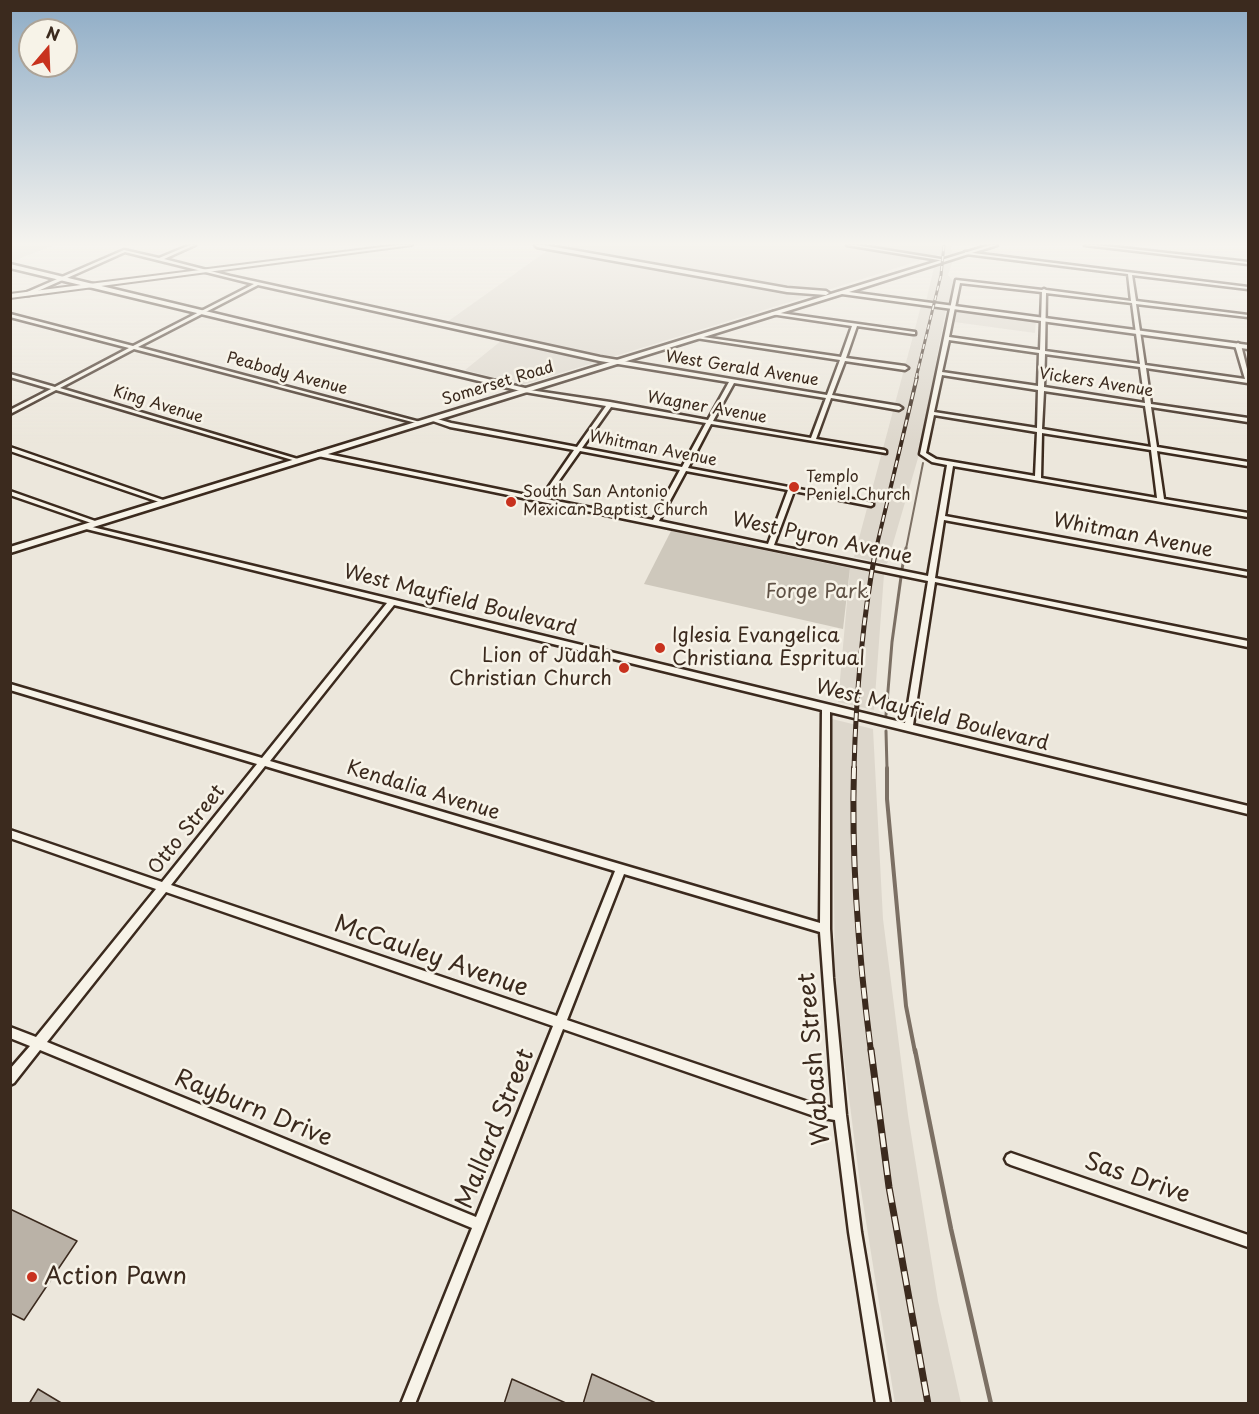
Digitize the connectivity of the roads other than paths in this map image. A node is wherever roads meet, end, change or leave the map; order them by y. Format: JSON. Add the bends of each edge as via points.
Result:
{"nodes":[{"id":1,"x":198,"y":311,"type":"edge"},
{"id":2,"x":384,"y":311,"type":"edge"},
{"id":3,"x":779,"y":311,"type":"edge"},
{"id":4,"x":952,"y":311,"type":"edge"},
{"id":5,"x":983,"y":311,"type":"edge"},
{"id":6,"x":1043,"y":311,"type":"edge"},
{"id":7,"x":1135,"y":311,"type":"edge"},
{"id":8,"x":1210,"y":311,"type":"edge"},
{"id":9,"x":202,"y":312,"type":"junction"},
{"id":10,"x":773,"y":313,"type":"junction"},
{"id":11,"x":10,"y":315,"type":"edge"},
{"id":12,"x":1248,"y":316,"type":"edge"},
{"id":13,"x":1043,"y":319,"type":"junction"},
{"id":14,"x":855,"y":325,"type":"junction"},
{"id":15,"x":1138,"y":332,"type":"junction"},
{"id":16,"x":913,"y":333,"type":"dead end"},
{"id":17,"x":696,"y":337,"type":"junction"},
{"id":18,"x":946,"y":338,"type":"junction"},
{"id":19,"x":1238,"y":345,"type":"junction"},
{"id":20,"x":1248,"y":346,"type":"edge"},
{"id":21,"x":134,"y":348,"type":"junction"},
{"id":22,"x":1042,"y":352,"type":"junction"},
{"id":23,"x":843,"y":359,"type":"junction"},
{"id":24,"x":615,"y":362,"type":"junction"},
{"id":25,"x":1143,"y":366,"type":"junction"},
{"id":26,"x":905,"y":368,"type":"dead end"},
{"id":27,"x":939,"y":373,"type":"junction"},
{"id":28,"x":10,"y":375,"type":"edge"},
{"id":29,"x":732,"y":381,"type":"junction"},
{"id":30,"x":1248,"y":381,"type":"edge"},
{"id":31,"x":56,"y":388,"type":"junction"},
{"id":32,"x":1041,"y":389,"type":"junction"},
{"id":33,"x":525,"y":390,"type":"junction"},
{"id":34,"x":829,"y":397,"type":"junction"},
{"id":35,"x":610,"y":405,"type":"junction"},
{"id":36,"x":1148,"y":405,"type":"junction"},
{"id":37,"x":899,"y":408,"type":"dead end"},
{"id":38,"x":10,"y":412,"type":"edge"},
{"id":39,"x":932,"y":413,"type":"junction"},
{"id":40,"x":432,"y":419,"type":"junction"},
{"id":41,"x":1248,"y":420,"type":"edge"},
{"id":42,"x":709,"y":422,"type":"junction"},
{"id":43,"x":418,"y":423,"type":"junction"},
{"id":44,"x":1040,"y":431,"type":"junction"},
{"id":45,"x":813,"y":440,"type":"junction"},
{"id":46,"x":10,"y":449,"type":"edge"},
{"id":47,"x":579,"y":449,"type":"junction"},
{"id":48,"x":1154,"y":449,"type":"junction"},
{"id":49,"x":884,"y":452,"type":"dead end"},
{"id":50,"x":318,"y":454,"type":"junction"},
{"id":51,"x":298,"y":460,"type":"junction"},
{"id":52,"x":950,"y":463,"type":"junction"},
{"id":53,"x":1248,"y":464,"type":"edge"},
{"id":54,"x":684,"y":469,"type":"junction"},
{"id":55,"x":1038,"y":479,"type":"junction"},
{"id":56,"x":792,"y":489,"type":"junction"},
{"id":57,"x":10,"y":493,"type":"edge"},
{"id":58,"x":543,"y":499,"type":"junction"},
{"id":59,"x":1161,"y":500,"type":"junction"},
{"id":60,"x":164,"y":502,"type":"junction"},
{"id":61,"x":870,"y":504,"type":"dead end"},
{"id":62,"x":1248,"y":515,"type":"edge"},
{"id":63,"x":941,"y":517,"type":"junction"},
{"id":64,"x":655,"y":522,"type":"junction"},
{"id":65,"x":96,"y":523,"type":"junction"},
{"id":66,"x":84,"y":527,"type":"junction"},
{"id":67,"x":770,"y":546,"type":"junction"},
{"id":68,"x":10,"y":550,"type":"edge"},
{"id":69,"x":1248,"y":574,"type":"edge"},
{"id":70,"x":931,"y":578,"type":"junction"},
{"id":71,"x":391,"y":603,"type":"junction"},
{"id":72,"x":1248,"y":644,"type":"edge"},
{"id":73,"x":10,"y":687,"type":"edge"},
{"id":74,"x":826,"y":709,"type":"junction"},
{"id":75,"x":908,"y":728,"type":"junction"},
{"id":76,"x":264,"y":762,"type":"junction"},
{"id":77,"x":1248,"y":810,"type":"edge"},
{"id":78,"x":10,"y":834,"type":"edge"},
{"id":79,"x":621,"y":869,"type":"junction"},
{"id":80,"x":165,"y":887,"type":"junction"},
{"id":81,"x":825,"y":929,"type":"junction"},
{"id":82,"x":560,"y":1024,"type":"junction"},
{"id":83,"x":10,"y":1032,"type":"edge"},
{"id":84,"x":39,"y":1043,"type":"junction"},
{"id":85,"x":10,"y":1079,"type":"edge"},
{"id":86,"x":840,"y":1115,"type":"junction"},
{"id":87,"x":1011,"y":1160,"type":"dead end"},
{"id":88,"x":480,"y":1224,"type":"junction"},
{"id":89,"x":1248,"y":1240,"type":"edge"},
{"id":90,"x":408,"y":1404,"type":"edge"},
{"id":91,"x":883,"y":1404,"type":"edge"}],
"edges":[{"from":1,"to":9,"type":"main road"},
{"from":2,"to":24,"type":"street","name":"West Gerald Avenue"},
{"from":3,"to":10,"type":"main road","name":"Somerset Road"},
{"from":4,"to":18,"type":"street"},
{"from":5,"to":13,"type":"main road"},
{"from":6,"to":13,"type":"street"},
{"from":7,"to":15,"type":"street"},
{"from":8,"to":12,"type":"street"},
{"from":9,"to":21,"type":"street"},
{"from":9,"to":33,"type":"main road"},
{"from":10,"to":14,"type":"street"},
{"from":10,"to":17,"type":"main road","name":"Somerset Road"},
{"from":11,"to":21,"type":"street","name":"Peabody Avenue"},
{"from":13,"to":15,"type":"main road"},
{"from":13,"to":22,"type":"street"},
{"from":14,"to":16,"type":"street"},
{"from":14,"to":23,"type":"street"},
{"from":15,"to":19,"type":"main road"},
{"from":15,"to":25,"type":"street"},
{"from":17,"to":23,"type":"street"},
{"from":17,"to":24,"type":"main road","name":"Somerset Road"},
{"from":18,"to":22,"type":"street"},
{"from":18,"to":27,"type":"street"},
{"from":19,"to":20,"type":"main road"},
{"from":19,"to":30,"type":"street"},
{"from":21,"to":31,"type":"street"},
{"from":21,"to":43,"type":"street","name":"Peabody Avenue"},
{"from":22,"to":25,"type":"street"},
{"from":22,"to":32,"type":"street"},
{"from":23,"to":26,"type":"street"},
{"from":23,"to":34,"type":"street"},
{"from":24,"to":29,"type":"street","name":"West Gerald Avenue"},
{"from":24,"to":33,"type":"main road","name":"Somerset Road"},
{"from":25,"to":30,"type":"street"},
{"from":25,"to":36,"type":"street"},
{"from":27,"to":32,"type":"street","name":"Vickers Avenue"},
{"from":27,"to":39,"type":"street"},
{"from":28,"to":31,"type":"street","name":"King Avenue"},
{"from":29,"to":34,"type":"street","name":"West Gerald Avenue"},
{"from":29,"to":42,"type":"street"},
{"from":31,"to":38,"type":"street"},
{"from":31,"to":51,"type":"street","name":"King Avenue"},
{"from":32,"to":36,"type":"street","name":"Vickers Avenue"},
{"from":32,"to":44,"type":"street"},
{"from":33,"to":35,"type":"street","name":"Wagner Avenue"},
{"from":33,"to":40,"type":"main road","name":"Somerset Road"},
{"from":34,"to":37,"type":"street","name":"West Gerald Avenue"},
{"from":34,"to":45,"type":"street"},
{"from":35,"to":42,"type":"street","name":"Wagner Avenue"},
{"from":35,"to":47,"type":"street"},
{"from":36,"to":41,"type":"street","name":"Vickers Avenue"},
{"from":36,"to":48,"type":"street"},
{"from":39,"to":44,"type":"street"},
{"from":39,"to":52,"type":"street","via":[[924,456]]},
{"from":40,"to":43,"type":"main road","name":"Somerset Road"},
{"from":40,"to":47,"type":"street","name":"Whitman Avenue"},
{"from":42,"to":45,"type":"street","name":"Wagner Avenue"},
{"from":42,"to":54,"type":"street"},
{"from":43,"to":50,"type":"main road","name":"Somerset Road"},
{"from":44,"to":48,"type":"street"},
{"from":44,"to":55,"type":"street"},
{"from":45,"to":49,"type":"street","name":"Wagner Avenue"},
{"from":46,"to":60,"type":"street"},
{"from":47,"to":54,"type":"street","name":"Whitman Avenue"},
{"from":47,"to":58,"type":"street"},
{"from":48,"to":53,"type":"street"},
{"from":48,"to":59,"type":"street"},
{"from":50,"to":51,"type":"main road","name":"Somerset Road"},
{"from":50,"to":58,"type":"street","name":"West Pyron Avenue"},
{"from":51,"to":60,"type":"main road","name":"Somerset Road"},
{"from":52,"to":55,"type":"street"},
{"from":52,"to":63,"type":"street"},
{"from":54,"to":56,"type":"street","name":"Whitman Avenue"},
{"from":54,"to":64,"type":"street"},
{"from":55,"to":59,"type":"street"},
{"from":56,"to":61,"type":"street","name":"Whitman Avenue"},
{"from":56,"to":67,"type":"street"},
{"from":57,"to":65,"type":"street"},
{"from":58,"to":64,"type":"street","name":"West Pyron Avenue"},
{"from":59,"to":62,"type":"street"},
{"from":60,"to":65,"type":"main road","name":"Somerset Road"},
{"from":63,"to":69,"type":"street","name":"Whitman Avenue"},
{"from":63,"to":70,"type":"street"},
{"from":64,"to":67,"type":"street","name":"West Pyron Avenue"},
{"from":65,"to":66,"type":"main road","name":"Somerset Road"},
{"from":66,"to":68,"type":"main road","name":"Somerset Road"},
{"from":66,"to":71,"type":"street","name":"West Mayfield Boulevard"},
{"from":67,"to":70,"type":"street","name":"West Pyron Avenue"},
{"from":70,"to":72,"type":"street","name":"West Pyron Avenue"},
{"from":70,"to":75,"type":"street"},
{"from":71,"to":74,"type":"street","name":"West Mayfield Boulevard"},
{"from":71,"to":76,"type":"street","name":"Otto Street"},
{"from":73,"to":76,"type":"street","name":"Kendalia Avenue"},
{"from":74,"to":75,"type":"street","name":"West Mayfield Boulevard"},
{"from":74,"to":81,"type":"street","name":"Wabash Street"},
{"from":75,"to":77,"type":"street","name":"West Mayfield Boulevard"},
{"from":76,"to":79,"type":"street","name":"Kendalia Avenue"},
{"from":76,"to":80,"type":"street","name":"Otto Street"},
{"from":78,"to":80,"type":"street","name":"McCauley Avenue"},
{"from":79,"to":81,"type":"street","name":"Kendalia Avenue"},
{"from":79,"to":82,"type":"street","name":"Mallard Street"},
{"from":80,"to":82,"type":"street","name":"McCauley Avenue"},
{"from":80,"to":84,"type":"street","name":"Otto Street"},
{"from":81,"to":86,"type":"street","name":"Wabash Street"},
{"from":82,"to":86,"type":"street","name":"McCauley Avenue","via":[[817,1111]]},
{"from":82,"to":88,"type":"street","name":"Mallard Street"},
{"from":83,"to":84,"type":"street","name":"Rayburn Drive"},
{"from":84,"to":85,"type":"street","name":"Otto Street"},
{"from":84,"to":88,"type":"street","name":"Rayburn Drive"},
{"from":86,"to":91,"type":"street","name":"Wabash Street"},
{"from":87,"to":89,"type":"street","name":"Sas Drive"},
{"from":88,"to":90,"type":"street","name":"Mallard Street"}]}
